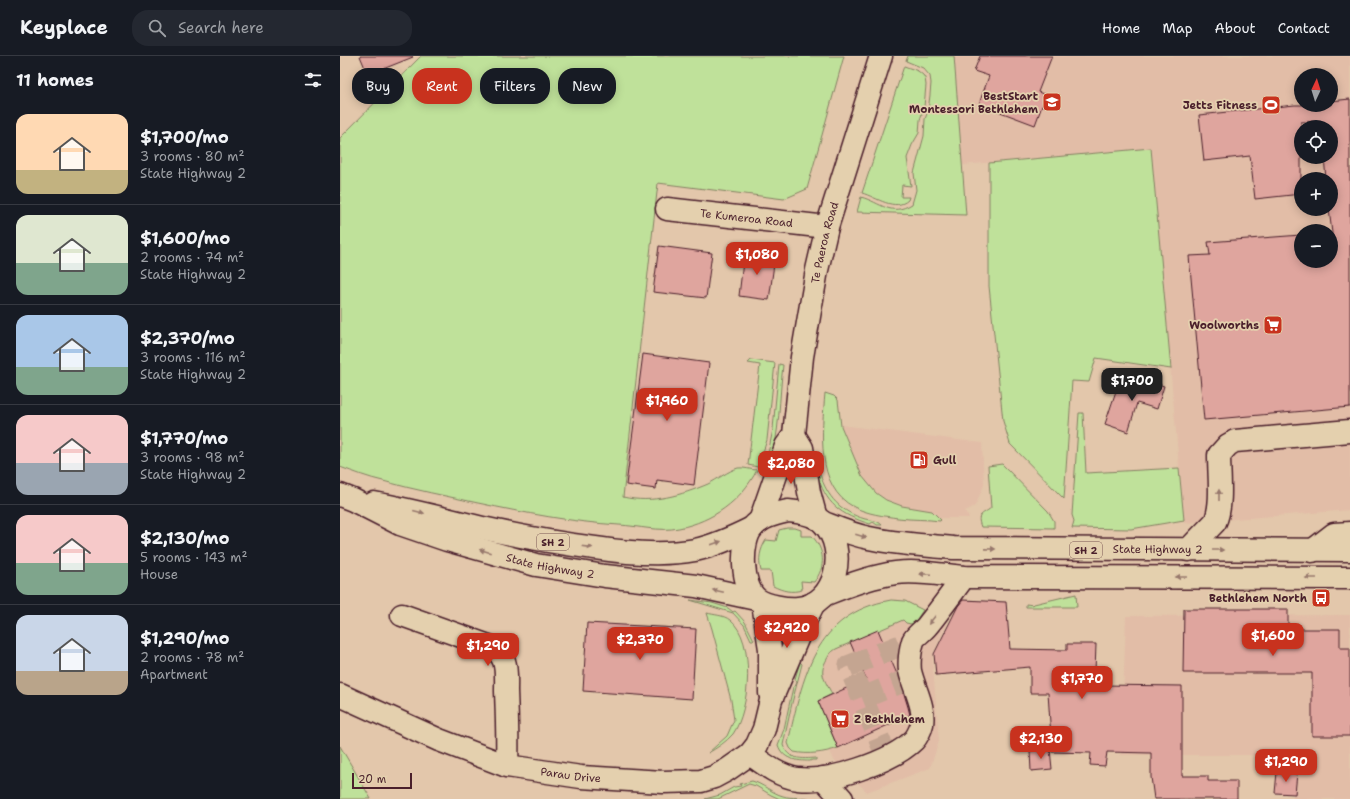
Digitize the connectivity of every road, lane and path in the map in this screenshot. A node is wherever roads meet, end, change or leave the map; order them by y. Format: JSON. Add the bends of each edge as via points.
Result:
{"nodes":[{"id":1,"x":880,"y":56,"type":"edge"},
{"id":2,"x":667,"y":209,"type":"dead end"},
{"id":3,"x":827,"y":227,"type":"junction"},
{"id":4,"x":1350,"y":431,"type":"edge"},
{"id":5,"x":794,"y":435,"type":"junction"},
{"id":6,"x":347,"y":497,"type":"edge"},
{"id":7,"x":820,"y":520,"type":"junction"},
{"id":8,"x":756,"y":525,"type":"junction"},
{"id":9,"x":1350,"y":533,"type":"edge"},
{"id":10,"x":1188,"y":550,"type":"junction"},
{"id":11,"x":1350,"y":550,"type":"edge"},
{"id":12,"x":1312,"y":551,"type":"junction"},
{"id":13,"x":964,"y":577,"type":"junction"},
{"id":14,"x":1350,"y":578,"type":"edge"},
{"id":15,"x":820,"y":599,"type":"junction"},
{"id":16,"x":759,"y":601,"type":"junction"},
{"id":17,"x":402,"y":615,"type":"dead end"},
{"id":18,"x":340,"y":695,"type":"edge"},
{"id":19,"x":771,"y":700,"type":"junction"},
{"id":20,"x":750,"y":754,"type":"junction"},
{"id":21,"x":507,"y":766,"type":"junction"},
{"id":22,"x":823,"y":778,"type":"junction"},
{"id":23,"x":842,"y":799,"type":"edge"}],
"edges":[{"from":1,"to":3,"type":"main road","name":"Te Paeroa Road"},
{"from":2,"to":3,"type":"main road","name":"Te Kumeroa Road"},
{"from":3,"to":5,"type":"main road","name":"Te Paeroa Road","via":[[802,356]]},
{"from":10,"to":4,"type":"main road","one_way":true,"via":[[1215,522],[1219,512],[1219,455],[1228,445],[1235,441]]},
{"from":5,"to":7,"type":"main road","via":[[802,448],[809,492]]},
{"from":5,"to":8,"type":"main road","name":"Te Paeroa Road","via":[[786,446]]},
{"from":6,"to":8,"type":"main road","name":"State Highway 2","number":"SH 2","one_way":true,"via":[[519,536],[619,552],[696,550]]},
{"from":16,"to":6,"type":"main road","name":"State Highway 2","number":"SH 2","one_way":true,"via":[[696,586],[536,565],[407,526]]},
{"from":7,"to":8,"type":"main road","number":"SH 2","via":[[788,511],[778,513]]},
{"from":7,"to":10,"type":"main road","name":"State Highway 2","number":"SH 2","one_way":true,"via":[[843,531],[868,538],[953,548]]},
{"from":7,"to":15,"type":"main road","via":[[831,534],[837,560],[832,584]]},
{"from":8,"to":16,"type":"main road","via":[[746,543],[744,571],[748,586]]},
{"from":9,"to":12,"type":"main road","via":[[1334,534]]},
{"from":10,"to":12,"type":"main road","name":"State Highway 2","number":"SH 2","one_way":true},
{"from":11,"to":12,"type":"main road","name":"State Highway 2","number":"SH 2"},
{"from":14,"to":13,"type":"main road","number":"SH 2","one_way":true},
{"from":13,"to":15,"type":"main road","number":"SH 2","one_way":true,"via":[[925,573],[882,575],[852,584]]},
{"from":13,"to":22,"type":"main road","one_way":true,"via":[[914,640],[910,671],[923,714],[915,740],[878,762]]},
{"from":15,"to":16,"type":"main road","number":"SH 2","via":[[799,608],[781,608]]},
{"from":15,"to":19,"type":"main road","name":"Parau Drive","via":[[803,625]]},
{"from":16,"to":19,"type":"main road","name":"Parau Drive","via":[[770,649]]},
{"from":17,"to":21,"type":"main road","via":[[489,646],[501,654],[506,679]]},
{"from":18,"to":21,"type":"main road","name":"Parau Drive","via":[[440,740]]},
{"from":19,"to":20,"type":"main road","name":"Parau Drive","via":[[761,737]]},
{"from":20,"to":21,"type":"main road","name":"Parau Drive","via":[[714,777],[687,782],[581,777]]},
{"from":20,"to":22,"type":"main road","via":[[781,774],[807,780]]},
{"from":22,"to":23,"type":"main road"}]}
